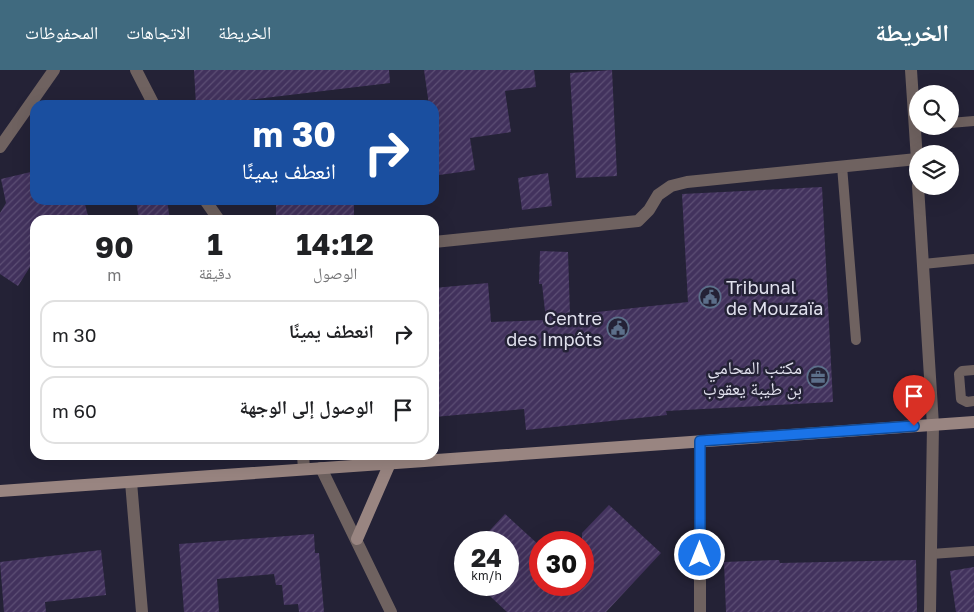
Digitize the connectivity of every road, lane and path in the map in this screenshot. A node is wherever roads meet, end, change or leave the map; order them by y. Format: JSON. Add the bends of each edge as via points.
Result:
{"nodes":[{"id":1,"x":54,"y":70,"type":"edge"},
{"id":2,"x":136,"y":70,"type":"edge"},
{"id":3,"x":911,"y":70,"type":"edge"},
{"id":4,"x":912,"y":85,"type":"edge"},
{"id":5,"x":33,"y":100,"type":"edge"},
{"id":6,"x":151,"y":100,"type":"edge"},
{"id":7,"x":30,"y":104,"type":"edge"},
{"id":8,"x":974,"y":121,"type":"edge"},
{"id":9,"x":959,"y":122,"type":"edge"},
{"id":10,"x":0,"y":147,"type":"edge"},
{"id":11,"x":909,"y":160,"type":"edge"},
{"id":12,"x":842,"y":166,"type":"junction"},
{"id":13,"x":919,"y":195,"type":"edge"},
{"id":14,"x":439,"y":241,"type":"edge"},
{"id":15,"x":974,"y":259,"type":"edge"},
{"id":16,"x":923,"y":264,"type":"junction"},
{"id":17,"x":856,"y":340,"type":"dead end"},
{"id":18,"x":974,"y":370,"type":"edge"},
{"id":19,"x":974,"y":401,"type":"edge"},
{"id":20,"x":974,"y":422,"type":"edge"},
{"id":21,"x":933,"y":425,"type":"junction"},
{"id":22,"x":700,"y":441,"type":"junction"},
{"id":23,"x":303,"y":460,"type":"edge"},
{"id":24,"x":432,"y":460,"type":"edge"},
{"id":25,"x":439,"y":460,"type":"edge"},
{"id":26,"x":390,"y":463,"type":"junction"},
{"id":27,"x":321,"y":468,"type":"junction"},
{"id":28,"x":304,"y":469,"type":"junction"},
{"id":29,"x":131,"y":482,"type":"junction"},
{"id":30,"x":0,"y":491,"type":"edge"},
{"id":31,"x":357,"y":539,"type":"junction"},
{"id":32,"x":974,"y":551,"type":"edge"},
{"id":33,"x":931,"y":554,"type":"junction"},
{"id":34,"x":142,"y":612,"type":"edge"},
{"id":35,"x":391,"y":612,"type":"edge"},
{"id":36,"x":700,"y":612,"type":"edge"},
{"id":37,"x":930,"y":612,"type":"edge"}],
"edges":[{"from":1,"to":5,"type":"street"},
{"from":2,"to":6,"type":"street"},
{"from":3,"to":4,"type":"street"},
{"from":7,"to":10,"type":"street"},
{"from":8,"to":9,"type":"lane"},
{"from":11,"to":12,"type":"street"},
{"from":12,"to":14,"type":"street","via":[[671,186],[658,195],[638,221]]},
{"from":12,"to":17,"type":"lane"},
{"from":13,"to":16,"type":"street"},
{"from":15,"to":16,"type":"lane"},
{"from":16,"to":21,"type":"street"},
{"from":18,"to":19,"type":"lane","via":[[959,374],[961,399]]},
{"from":20,"to":21,"type":"main road"},
{"from":21,"to":22,"type":"main road"},
{"from":21,"to":33,"type":"street"},
{"from":22,"to":25,"type":"main road"},
{"from":22,"to":36,"type":"street"},
{"from":23,"to":28,"type":"street"},
{"from":24,"to":26,"type":"main road"},
{"from":26,"to":27,"type":"main road"},
{"from":26,"to":31,"type":"main road"},
{"from":27,"to":28,"type":"main road"},
{"from":27,"to":31,"type":"street"},
{"from":28,"to":29,"type":"main road"},
{"from":29,"to":30,"type":"main road"},
{"from":29,"to":34,"type":"street"},
{"from":31,"to":35,"type":"street"},
{"from":32,"to":33,"type":"lane"},
{"from":33,"to":37,"type":"street"}]}
